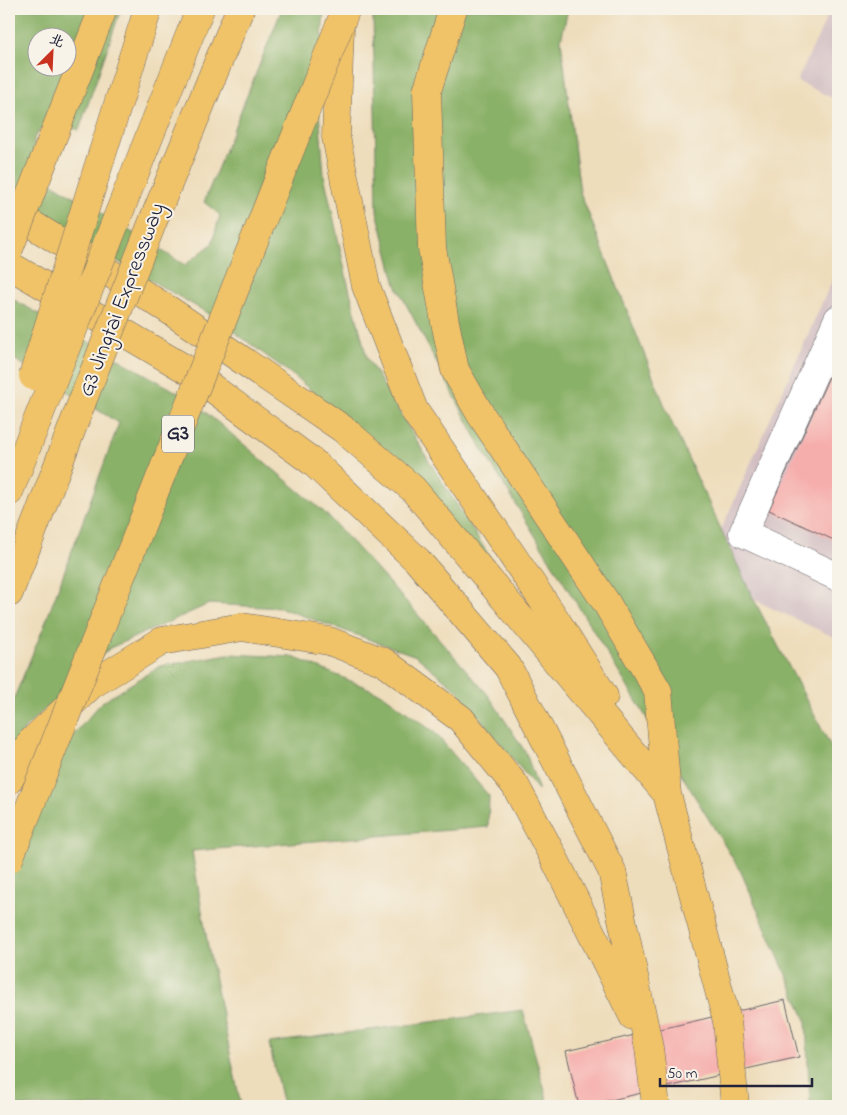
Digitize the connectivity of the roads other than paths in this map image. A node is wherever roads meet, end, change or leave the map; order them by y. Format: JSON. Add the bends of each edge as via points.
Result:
{"nodes":[{"id":1,"x":103,"y":9,"type":"edge"},
{"id":2,"x":148,"y":9,"type":"edge"},
{"id":3,"x":200,"y":9,"type":"edge"},
{"id":4,"x":240,"y":9,"type":"edge"},
{"id":5,"x":340,"y":9,"type":"edge"},
{"id":6,"x":346,"y":9,"type":"edge"},
{"id":7,"x":453,"y":9,"type":"edge"},
{"id":8,"x":9,"y":210,"type":"edge"},
{"id":9,"x":9,"y":249,"type":"edge"},
{"id":10,"x":9,"y":265,"type":"edge"},
{"id":11,"x":838,"y":319,"type":"edge"},
{"id":12,"x":42,"y":379,"type":"junction"},
{"id":13,"x":9,"y":453,"type":"edge"},
{"id":14,"x":9,"y":492,"type":"edge"},
{"id":15,"x":838,"y":577,"type":"edge"},
{"id":16,"x":9,"y":593,"type":"edge"},
{"id":17,"x":9,"y":780,"type":"edge"},
{"id":18,"x":667,"y":794,"type":"junction"},
{"id":19,"x":9,"y":859,"type":"edge"},
{"id":20,"x":649,"y":1048,"type":"junction"},
{"id":21,"x":656,"y":1106,"type":"edge"},
{"id":22,"x":735,"y":1106,"type":"edge"}],
"edges":[{"from":1,"to":9,"type":"highway","bridge":true},
{"from":2,"to":12,"type":"highway","bridge":true,"via":[[94,180]]},
{"from":3,"to":12,"type":"highway","name":"G3 Jingtai Expressway","bridge":true,"via":[[127,193]]},
{"from":4,"to":16,"type":"highway","name":"G3 Jingtai Expressway","bridge":true,"via":[[155,216]]},
{"from":5,"to":18,"type":"highway","via":[[336,137],[366,286],[414,410]]},
{"from":6,"to":19,"type":"highway","number":"G3","bridge":true},
{"from":7,"to":18,"type":"highway","via":[[426,91],[432,248],[456,370],[481,415],[607,604],[658,691]]},
{"from":8,"to":18,"type":"highway","via":[[170,310],[335,423],[413,489]]},
{"from":10,"to":20,"type":"highway","via":[[189,371],[314,463],[418,560],[508,667],[612,871]]},
{"from":11,"to":15,"type":"lane","via":[[743,533]]},
{"from":12,"to":13,"type":"highway"},
{"from":12,"to":14,"type":"highway","name":"G3 Jingtai Expressway"},
{"from":17,"to":20,"type":"highway","via":[[30,743],[91,685],[162,641],[242,627],[329,641],[384,662],[461,719],[515,785]]},
{"from":18,"to":22,"type":"highway","via":[[727,1021]]},
{"from":20,"to":21,"type":"highway"}]}
